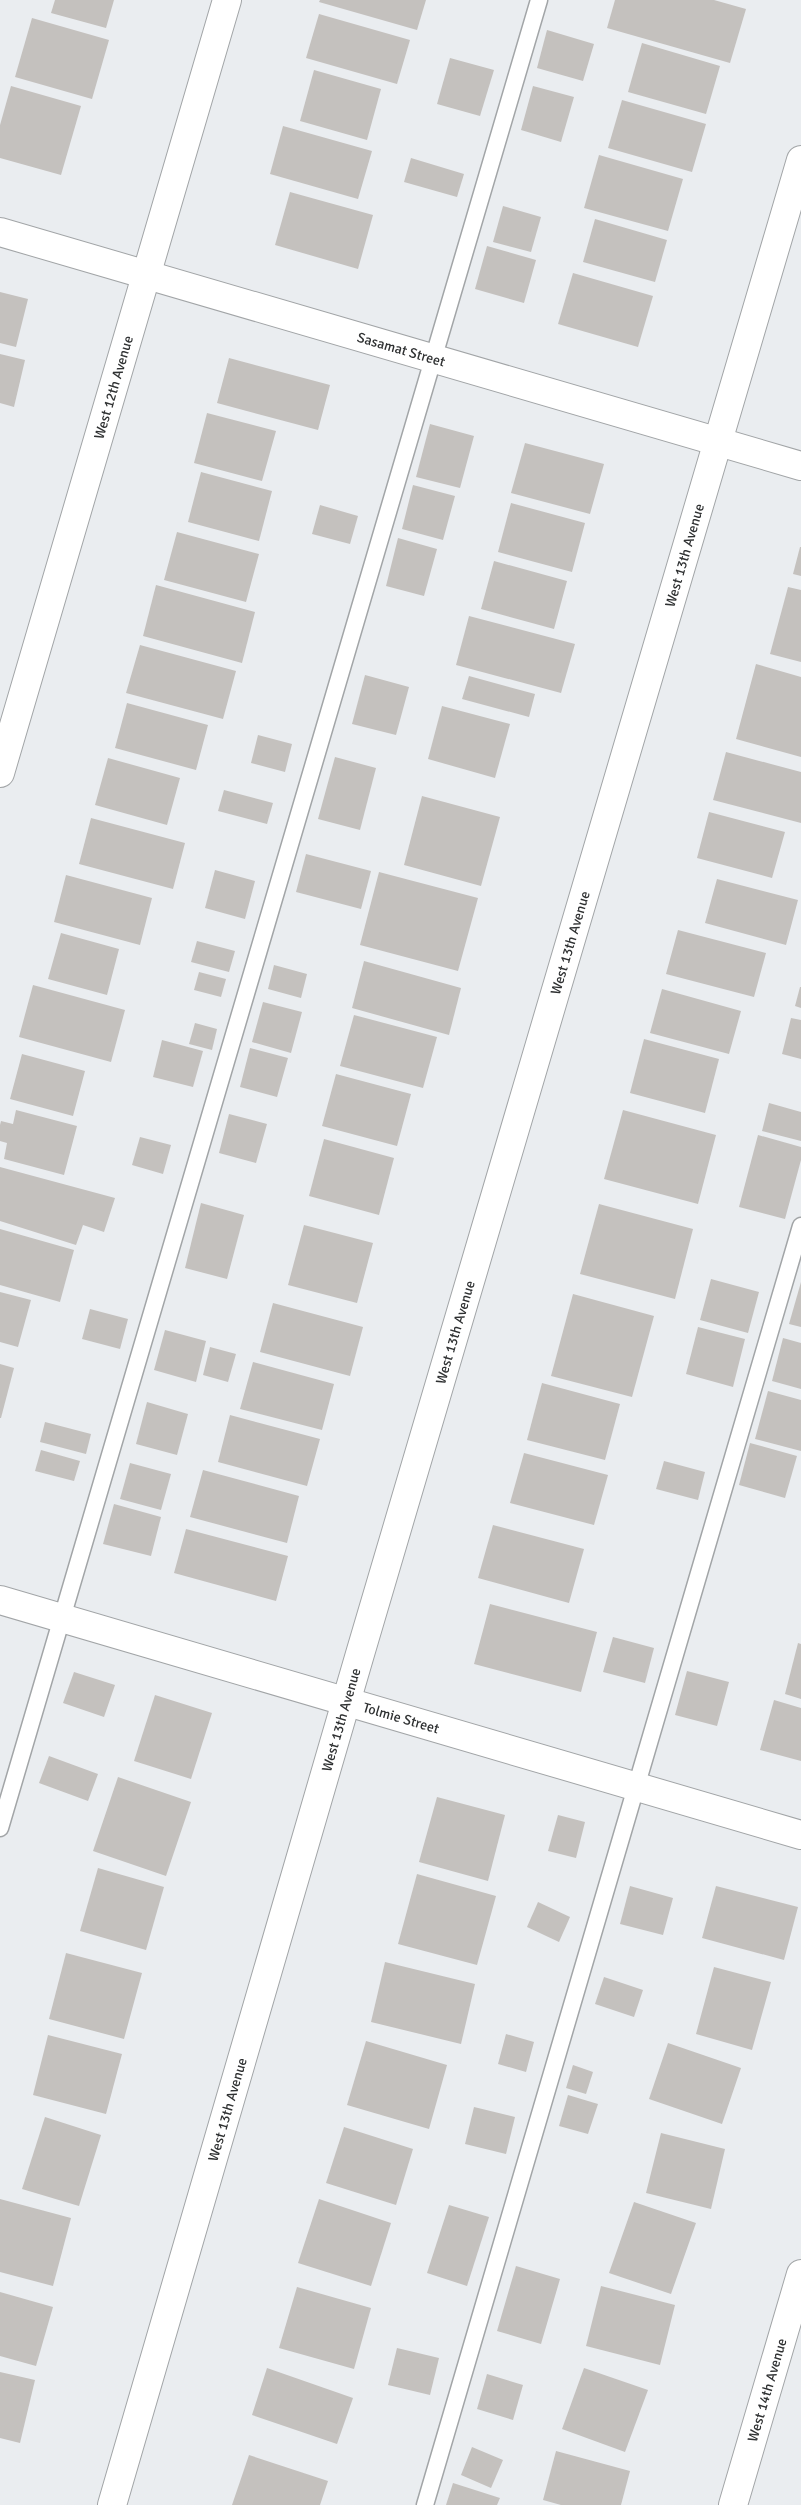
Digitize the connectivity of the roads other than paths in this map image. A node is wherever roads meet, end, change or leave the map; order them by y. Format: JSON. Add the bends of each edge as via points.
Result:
{"nodes":[{"id":1,"x":227,"y":0,"type":"edge"},
{"id":2,"x":539,"y":0,"type":"edge"},
{"id":3,"x":801,"y":160,"type":"edge"},
{"id":4,"x":0,"y":232,"type":"edge"},
{"id":5,"x":146,"y":275,"type":"junction"},
{"id":6,"x":434,"y":359,"type":"junction"},
{"id":7,"x":718,"y":442,"type":"junction"},
{"id":8,"x":801,"y":466,"type":"edge"},
{"id":9,"x":0,"y":773,"type":"edge"},
{"id":10,"x":801,"y":1226,"type":"edge"},
{"id":11,"x":0,"y":1600,"type":"edge"},
{"id":12,"x":61,"y":1618,"type":"junction"},
{"id":13,"x":346,"y":1702,"type":"junction"},
{"id":14,"x":637,"y":1787,"type":"junction"},
{"id":15,"x":0,"y":1828,"type":"edge"},
{"id":16,"x":801,"y":1836,"type":"edge"},
{"id":17,"x":801,"y":2274,"type":"edge"},
{"id":18,"x":112,"y":2505,"type":"edge"},
{"id":19,"x":425,"y":2505,"type":"edge"},
{"id":20,"x":733,"y":2505,"type":"edge"}],
"edges":[{"from":1,"to":5,"type":"street","name":"West 12th Avenue"},
{"from":2,"to":6,"type":"lane"},
{"from":3,"to":7,"type":"street","name":"West 13th Avenue"},
{"from":4,"to":5,"type":"street","name":"Sasamat Street"},
{"from":5,"to":6,"type":"street","name":"Sasamat Street"},
{"from":5,"to":9,"type":"street","name":"West 12th Avenue"},
{"from":6,"to":7,"type":"street","name":"Sasamat Street"},
{"from":6,"to":12,"type":"lane"},
{"from":7,"to":8,"type":"street","name":"Sasamat Street"},
{"from":7,"to":13,"type":"street","name":"West 13th Avenue"},
{"from":10,"to":14,"type":"lane"},
{"from":11,"to":12,"type":"street","name":"Tolmie Street"},
{"from":12,"to":13,"type":"street","name":"Tolmie Street"},
{"from":12,"to":15,"type":"lane"},
{"from":13,"to":14,"type":"street","name":"Tolmie Street"},
{"from":13,"to":18,"type":"street","name":"West 13th Avenue"},
{"from":14,"to":16,"type":"street","name":"Tolmie Street"},
{"from":14,"to":19,"type":"lane"},
{"from":17,"to":20,"type":"street","name":"West 14th Avenue"}]}
